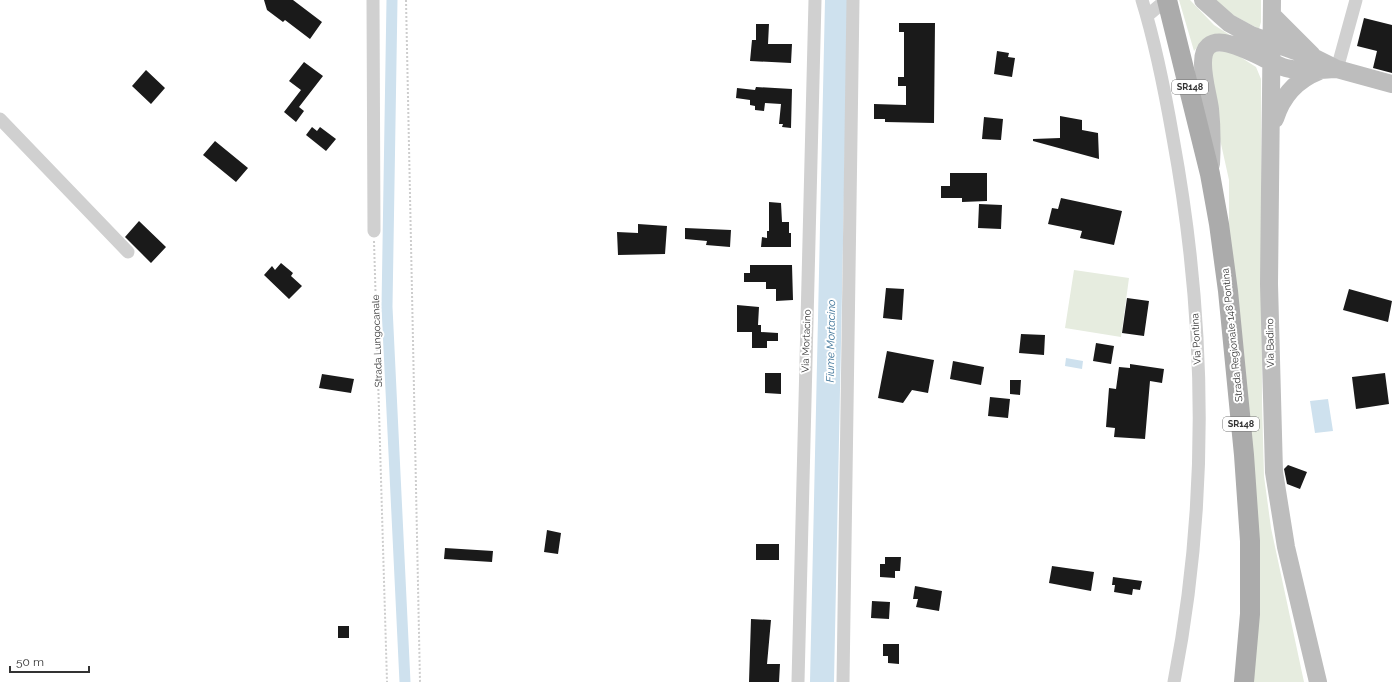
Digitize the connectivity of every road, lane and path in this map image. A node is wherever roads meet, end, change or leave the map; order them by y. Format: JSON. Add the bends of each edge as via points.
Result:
{"nodes":[{"id":1,"x":373,"y":0,"type":"edge"},
{"id":2,"x":406,"y":0,"type":"edge"},
{"id":3,"x":815,"y":0,"type":"edge"},
{"id":4,"x":852,"y":0,"type":"edge"},
{"id":5,"x":1142,"y":0,"type":"edge"},
{"id":6,"x":1166,"y":0,"type":"edge"},
{"id":7,"x":1203,"y":0,"type":"edge"},
{"id":8,"x":1356,"y":0,"type":"edge"},
{"id":9,"x":1272,"y":8,"type":"edge"},
{"id":10,"x":1147,"y":16,"type":"junction"},
{"id":11,"x":1272,"y":43,"type":"junction"},
{"id":12,"x":1272,"y":63,"type":"junction"},
{"id":13,"x":1317,"y":64,"type":"junction"},
{"id":14,"x":1337,"y":69,"type":"junction"},
{"id":15,"x":1392,"y":84,"type":"edge"},
{"id":16,"x":0,"y":119,"type":"edge"},
{"id":17,"x":1271,"y":133,"type":"junction"},
{"id":18,"x":1210,"y":174,"type":"junction"},
{"id":19,"x":374,"y":231,"type":"joint"},
{"id":20,"x":128,"y":252,"type":"dead end"},
{"id":21,"x":1245,"y":680,"type":"edge"},
{"id":22,"x":387,"y":682,"type":"edge"},
{"id":23,"x":420,"y":682,"type":"edge"},
{"id":24,"x":798,"y":682,"type":"edge"},
{"id":25,"x":843,"y":682,"type":"edge"},
{"id":26,"x":1174,"y":682,"type":"edge"},
{"id":27,"x":1318,"y":682,"type":"edge"}],
"edges":[{"from":1,"to":19,"type":"street"},
{"from":2,"to":23,"type":"path"},
{"from":3,"to":24,"type":"street","name":"Via Mortacino"},
{"from":4,"to":25,"type":"street"},
{"from":5,"to":10,"type":"street","name":"Via Pontina"},
{"from":6,"to":10,"type":"street"},
{"from":6,"to":18,"type":"main road","name":"Strada Regionale 148 Pontina","number":"SR148"},
{"from":7,"to":11,"type":"street","via":[[1236,27]]},
{"from":8,"to":14,"type":"street"},
{"from":9,"to":11,"type":"street","name":"Via Badino"},
{"from":9,"to":13,"type":"street"},
{"from":10,"to":26,"type":"street","name":"Via Pontina","via":[[1167,106],[1183,200],[1193,287],[1197,365],[1197,510],[1188,595]]},
{"from":11,"to":12,"type":"street","name":"Via Badino"},
{"from":11,"to":13,"type":"street"},
{"from":12,"to":13,"type":"street","via":[[1290,69]]},
{"from":12,"to":17,"type":"street","name":"Via Badino"},
{"from":12,"to":18,"type":"street","via":[[1228,43],[1215,43],[1206,50],[1203,67],[1212,133]]},
{"from":13,"to":14,"type":"street"},
{"from":13,"to":17,"type":"street","via":[[1290,89],[1279,107]]},
{"from":14,"to":15,"type":"street"},
{"from":16,"to":20,"type":"street"},
{"from":17,"to":27,"type":"street","name":"Via Badino","via":[[1270,290],[1274,472],[1286,547]]},
{"from":18,"to":21,"type":"main road","name":"Strada Regionale 148 Pontina","number":"SR148","via":[[1228,291],[1248,508],[1250,590]]},
{"from":19,"to":22,"type":"path","name":"Strada Lungocanale"}]}
